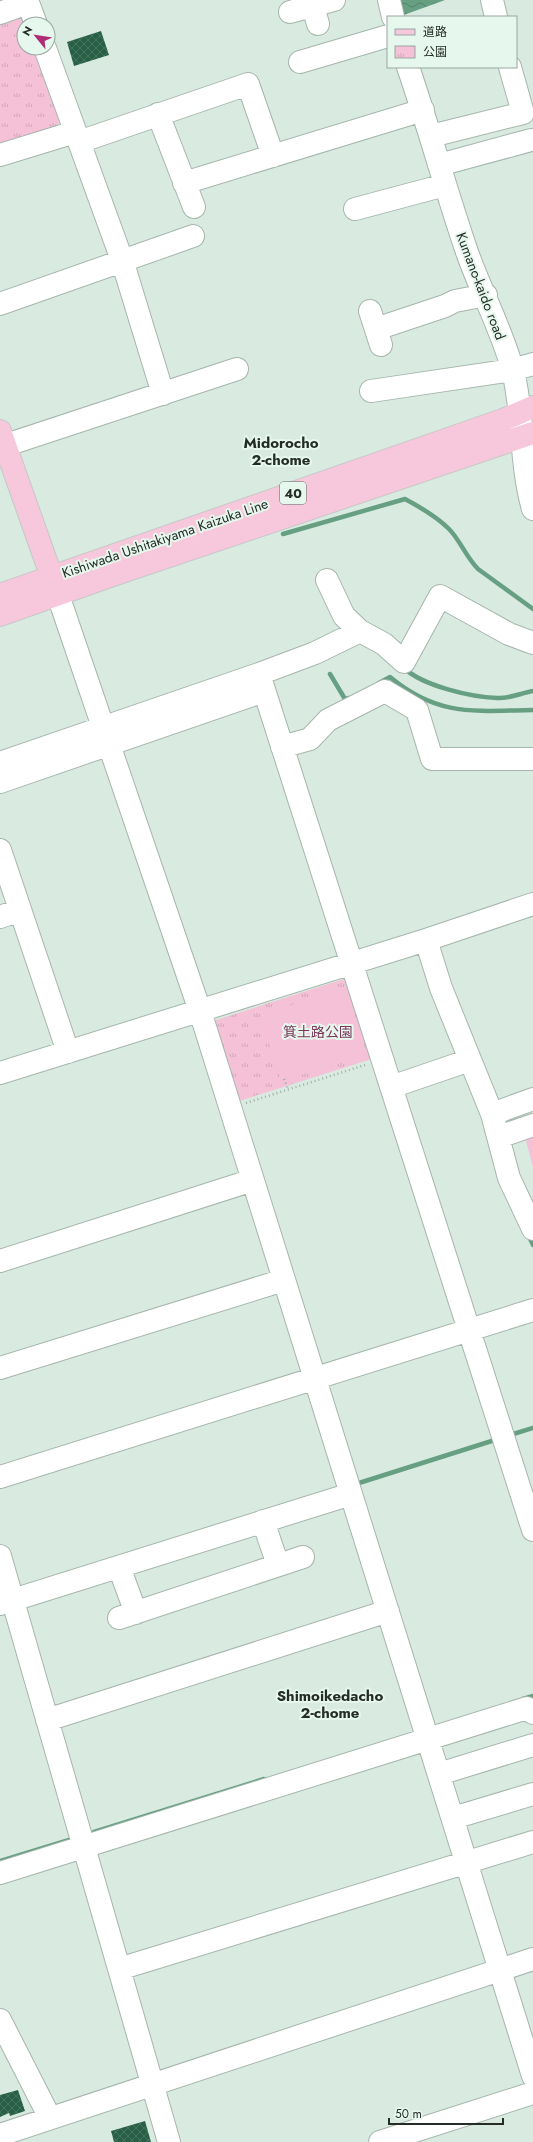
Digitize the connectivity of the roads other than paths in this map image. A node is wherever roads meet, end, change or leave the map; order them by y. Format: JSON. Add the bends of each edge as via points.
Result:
{"nodes":[{"id":1,"x":334,"y":0,"type":"edge"},
{"id":2,"x":389,"y":0,"type":"edge"},
{"id":3,"x":492,"y":0,"type":"edge"},
{"id":4,"x":28,"y":2,"type":"edge"},
{"id":5,"x":290,"y":12,"type":"dead end"},
{"id":6,"x":0,"y":13,"type":"edge"},
{"id":7,"x":33,"y":16,"type":"edge"},
{"id":8,"x":393,"y":16,"type":"edge"},
{"id":9,"x":496,"y":16,"type":"edge"},
{"id":10,"x":387,"y":36,"type":"edge"},
{"id":11,"x":47,"y":56,"type":"edge"},
{"id":12,"x":300,"y":62,"type":"dead end"},
{"id":13,"x":408,"y":68,"type":"edge"},
{"id":14,"x":510,"y":68,"type":"edge"},
{"id":15,"x":423,"y":110,"type":"junction"},
{"id":16,"x":158,"y":114,"type":"junction"},
{"id":17,"x":431,"y":136,"type":"junction"},
{"id":18,"x":77,"y":137,"type":"junction"},
{"id":19,"x":520,"y":148,"type":"dead end"},
{"id":20,"x":0,"y":155,"type":"edge"},
{"id":21,"x":273,"y":156,"type":"junction"},
{"id":22,"x":439,"y":165,"type":"junction"},
{"id":23,"x":184,"y":183,"type":"junction"},
{"id":24,"x":445,"y":185,"type":"junction"},
{"id":25,"x":194,"y":207,"type":"dead end"},
{"id":26,"x":355,"y":209,"type":"dead end"},
{"id":27,"x":193,"y":236,"type":"dead end"},
{"id":28,"x":122,"y":260,"type":"junction"},
{"id":29,"x":486,"y":295,"type":"junction"},
{"id":30,"x":0,"y":304,"type":"edge"},
{"id":31,"x":376,"y":328,"type":"dead end"},
{"id":32,"x":533,"y":364,"type":"edge"},
{"id":33,"x":237,"y":369,"type":"dead end"},
{"id":34,"x":512,"y":370,"type":"junction"},
{"id":35,"x":371,"y":391,"type":"dead end"},
{"id":36,"x":163,"y":394,"type":"junction"},
{"id":37,"x":526,"y":411,"type":"edge"},
{"id":38,"x":529,"y":437,"type":"edge"},
{"id":39,"x":2,"y":441,"type":"edge"},
{"id":40,"x":533,"y":509,"type":"edge"},
{"id":41,"x":328,"y":580,"type":"dead end"},
{"id":42,"x":56,"y":586,"type":"junction"},
{"id":43,"x":0,"y":595,"type":"edge"},
{"id":44,"x":0,"y":615,"type":"edge"},
{"id":45,"x":360,"y":631,"type":"junction"},
{"id":46,"x":533,"y":642,"type":"edge"},
{"id":47,"x":262,"y":682,"type":"junction"},
{"id":48,"x":105,"y":736,"type":"junction"},
{"id":49,"x":282,"y":747,"type":"junction"},
{"id":50,"x":533,"y":759,"type":"edge"},
{"id":51,"x":0,"y":763,"type":"edge"},
{"id":52,"x":0,"y":782,"type":"edge"},
{"id":53,"x":0,"y":850,"type":"edge"},
{"id":54,"x":533,"y":904,"type":"edge"},
{"id":55,"x":10,"y":913,"type":"edge"},
{"id":56,"x":426,"y":940,"type":"junction"},
{"id":57,"x":352,"y":964,"type":"junction"},
{"id":58,"x":200,"y":1011,"type":"junction"},
{"id":59,"x":68,"y":1052,"type":"junction"},
{"id":60,"x":470,"y":1060,"type":"junction"},
{"id":61,"x":0,"y":1073,"type":"edge"},
{"id":62,"x":391,"y":1087,"type":"junction"},
{"id":63,"x":533,"y":1099,"type":"edge"},
{"id":64,"x":492,"y":1114,"type":"junction"},
{"id":65,"x":533,"y":1125,"type":"edge"},
{"id":66,"x":499,"y":1137,"type":"junction"},
{"id":67,"x":253,"y":1180,"type":"junction"},
{"id":68,"x":533,"y":1229,"type":"edge"},
{"id":69,"x":0,"y":1261,"type":"edge"},
{"id":70,"x":284,"y":1280,"type":"junction"},
{"id":71,"x":533,"y":1310,"type":"edge"},
{"id":72,"x":469,"y":1330,"type":"junction"},
{"id":73,"x":0,"y":1368,"type":"edge"},
{"id":74,"x":315,"y":1378,"type":"junction"},
{"id":75,"x":0,"y":1477,"type":"edge"},
{"id":76,"x":351,"y":1494,"type":"junction"},
{"id":77,"x":263,"y":1521,"type":"junction"},
{"id":78,"x":533,"y":1530,"type":"edge"},
{"id":79,"x":0,"y":1556,"type":"edge"},
{"id":80,"x":303,"y":1557,"type":"dead end"},
{"id":81,"x":278,"y":1565,"type":"junction"},
{"id":82,"x":119,"y":1567,"type":"junction"},
{"id":83,"x":6,"y":1602,"type":"edge"},
{"id":84,"x":388,"y":1611,"type":"junction"},
{"id":85,"x":533,"y":1713,"type":"edge"},
{"id":86,"x":47,"y":1720,"type":"junction"},
{"id":87,"x":428,"y":1739,"type":"junction"},
{"id":88,"x":533,"y":1745,"type":"edge"},
{"id":89,"x":439,"y":1774,"type":"junction"},
{"id":90,"x":533,"y":1794,"type":"edge"},
{"id":91,"x":453,"y":1818,"type":"junction"},
{"id":92,"x":533,"y":1842,"type":"edge"},
{"id":93,"x":84,"y":1846,"type":"junction"},
{"id":94,"x":466,"y":1863,"type":"junction"},
{"id":95,"x":0,"y":1873,"type":"edge"},
{"id":96,"x":533,"y":1959,"type":"edge"},
{"id":97,"x":119,"y":1969,"type":"junction"},
{"id":98,"x":500,"y":1970,"type":"junction"},
{"id":99,"x":0,"y":2020,"type":"edge"},
{"id":100,"x":533,"y":2076,"type":"edge"},
{"id":101,"x":152,"y":2084,"type":"junction"},
{"id":102,"x":533,"y":2093,"type":"edge"},
{"id":103,"x":50,"y":2118,"type":"junction"},
{"id":104,"x":0,"y":2135,"type":"edge"},
{"id":105,"x":169,"y":2142,"type":"edge"},
{"id":106,"x":380,"y":2142,"type":"edge"}],
"edges":[{"from":1,"to":5,"type":"street","via":[[316,15]]},
{"from":2,"to":8,"type":"street"},
{"from":3,"to":9,"type":"street"},
{"from":4,"to":6,"type":"street"},
{"from":4,"to":7,"type":"street"},
{"from":10,"to":12,"type":"street"},
{"from":11,"to":18,"type":"street"},
{"from":13,"to":15,"type":"street","name":"Kumano-kaido road"},
{"from":14,"to":17,"type":"street","via":[[523,114]]},
{"from":15,"to":17,"type":"street","name":"Kumano-kaido road"},
{"from":15,"to":21,"type":"street"},
{"from":16,"to":18,"type":"street"},
{"from":16,"to":21,"type":"street","via":[[248,84]]},
{"from":16,"to":23,"type":"street"},
{"from":17,"to":22,"type":"street","name":"Kumano-kaido road"},
{"from":18,"to":20,"type":"street"},
{"from":18,"to":28,"type":"street"},
{"from":19,"to":22,"type":"street"},
{"from":21,"to":23,"type":"street"},
{"from":22,"to":24,"type":"street","name":"Kumano-kaido road"},
{"from":23,"to":25,"type":"street"},
{"from":24,"to":26,"type":"street"},
{"from":24,"to":29,"type":"street","name":"Kumano-kaido road","via":[[468,254]]},
{"from":27,"to":28,"type":"street"},
{"from":28,"to":30,"type":"street"},
{"from":28,"to":36,"type":"street"},
{"from":29,"to":31,"type":"street","via":[[455,301],[418,324]]},
{"from":29,"to":34,"type":"street","name":"Kumano-kaido road"},
{"from":32,"to":34,"type":"street"},
{"from":33,"to":36,"type":"street"},
{"from":34,"to":35,"type":"street"},
{"from":34,"to":37,"type":"street","name":"Kumano-kaido road"},
{"from":36,"to":39,"type":"street"},
{"from":37,"to":38,"type":"street","name":"Kumano-kaido road"},
{"from":37,"to":42,"type":"main road","name":"Kishiwada Ushitakiyama Kaizuka Line","number":"40"},
{"from":38,"to":40,"type":"street","name":"Kumano-kaido road","via":[[527,488]]},
{"from":38,"to":42,"type":"main road","name":"Kishiwada Ushitakiyama Kaizuka Line","number":"40"},
{"from":39,"to":42,"type":"main road"},
{"from":41,"to":45,"type":"street","via":[[344,616]]},
{"from":42,"to":43,"type":"main road","name":"Kishiwada Ushitakiyama Kaizuka Line","number":"40"},
{"from":42,"to":44,"type":"main road","name":"Kishiwada Ushitakiyama Kaizuka Line","number":"40"},
{"from":42,"to":48,"type":"street"},
{"from":45,"to":46,"type":"street","via":[[384,644],[404,662],[440,596],[509,634]]},
{"from":45,"to":47,"type":"street"},
{"from":47,"to":48,"type":"street"},
{"from":47,"to":49,"type":"street"},
{"from":48,"to":51,"type":"street"},
{"from":48,"to":52,"type":"street"},
{"from":48,"to":58,"type":"street"},
{"from":49,"to":50,"type":"street","via":[[310,739],[328,720],[384,691],[417,710],[432,759]]},
{"from":49,"to":57,"type":"street"},
{"from":53,"to":55,"type":"street"},
{"from":54,"to":56,"type":"street"},
{"from":55,"to":59,"type":"street"},
{"from":56,"to":57,"type":"street"},
{"from":56,"to":60,"type":"street","via":[[441,988]]},
{"from":57,"to":58,"type":"street"},
{"from":57,"to":62,"type":"street"},
{"from":58,"to":59,"type":"street"},
{"from":58,"to":67,"type":"street"},
{"from":59,"to":61,"type":"street"},
{"from":60,"to":62,"type":"street"},
{"from":60,"to":64,"type":"street"},
{"from":62,"to":72,"type":"street"},
{"from":63,"to":64,"type":"street"},
{"from":64,"to":66,"type":"street"},
{"from":65,"to":66,"type":"street"},
{"from":66,"to":68,"type":"street","via":[[509,1178]]},
{"from":67,"to":69,"type":"street"},
{"from":67,"to":70,"type":"street"},
{"from":70,"to":73,"type":"street"},
{"from":70,"to":74,"type":"street"},
{"from":71,"to":72,"type":"street"},
{"from":72,"to":74,"type":"street"},
{"from":72,"to":78,"type":"street"},
{"from":74,"to":75,"type":"street"},
{"from":74,"to":76,"type":"street"},
{"from":76,"to":77,"type":"street"},
{"from":76,"to":84,"type":"street"},
{"from":77,"to":81,"type":"street"},
{"from":77,"to":82,"type":"street"},
{"from":79,"to":83,"type":"street"},
{"from":80,"to":81,"type":"street"},
{"from":81,"to":82,"type":"street","via":[[128,1616]]},
{"from":82,"to":83,"type":"street"},
{"from":83,"to":86,"type":"street"},
{"from":84,"to":86,"type":"street"},
{"from":84,"to":87,"type":"street"},
{"from":85,"to":87,"type":"street","via":[[527,1708]]},
{"from":86,"to":93,"type":"street"},
{"from":87,"to":89,"type":"street"},
{"from":87,"to":93,"type":"street"},
{"from":88,"to":89,"type":"street"},
{"from":89,"to":91,"type":"street"},
{"from":90,"to":91,"type":"street"},
{"from":91,"to":94,"type":"street"},
{"from":92,"to":94,"type":"street"},
{"from":93,"to":95,"type":"street"},
{"from":93,"to":97,"type":"street"},
{"from":94,"to":97,"type":"street"},
{"from":94,"to":98,"type":"street"},
{"from":96,"to":98,"type":"street"},
{"from":97,"to":101,"type":"street"},
{"from":98,"to":100,"type":"street"},
{"from":98,"to":101,"type":"street"},
{"from":99,"to":103,"type":"street"},
{"from":101,"to":103,"type":"street"},
{"from":101,"to":105,"type":"street"},
{"from":102,"to":106,"type":"street"},
{"from":103,"to":104,"type":"street"}]}
